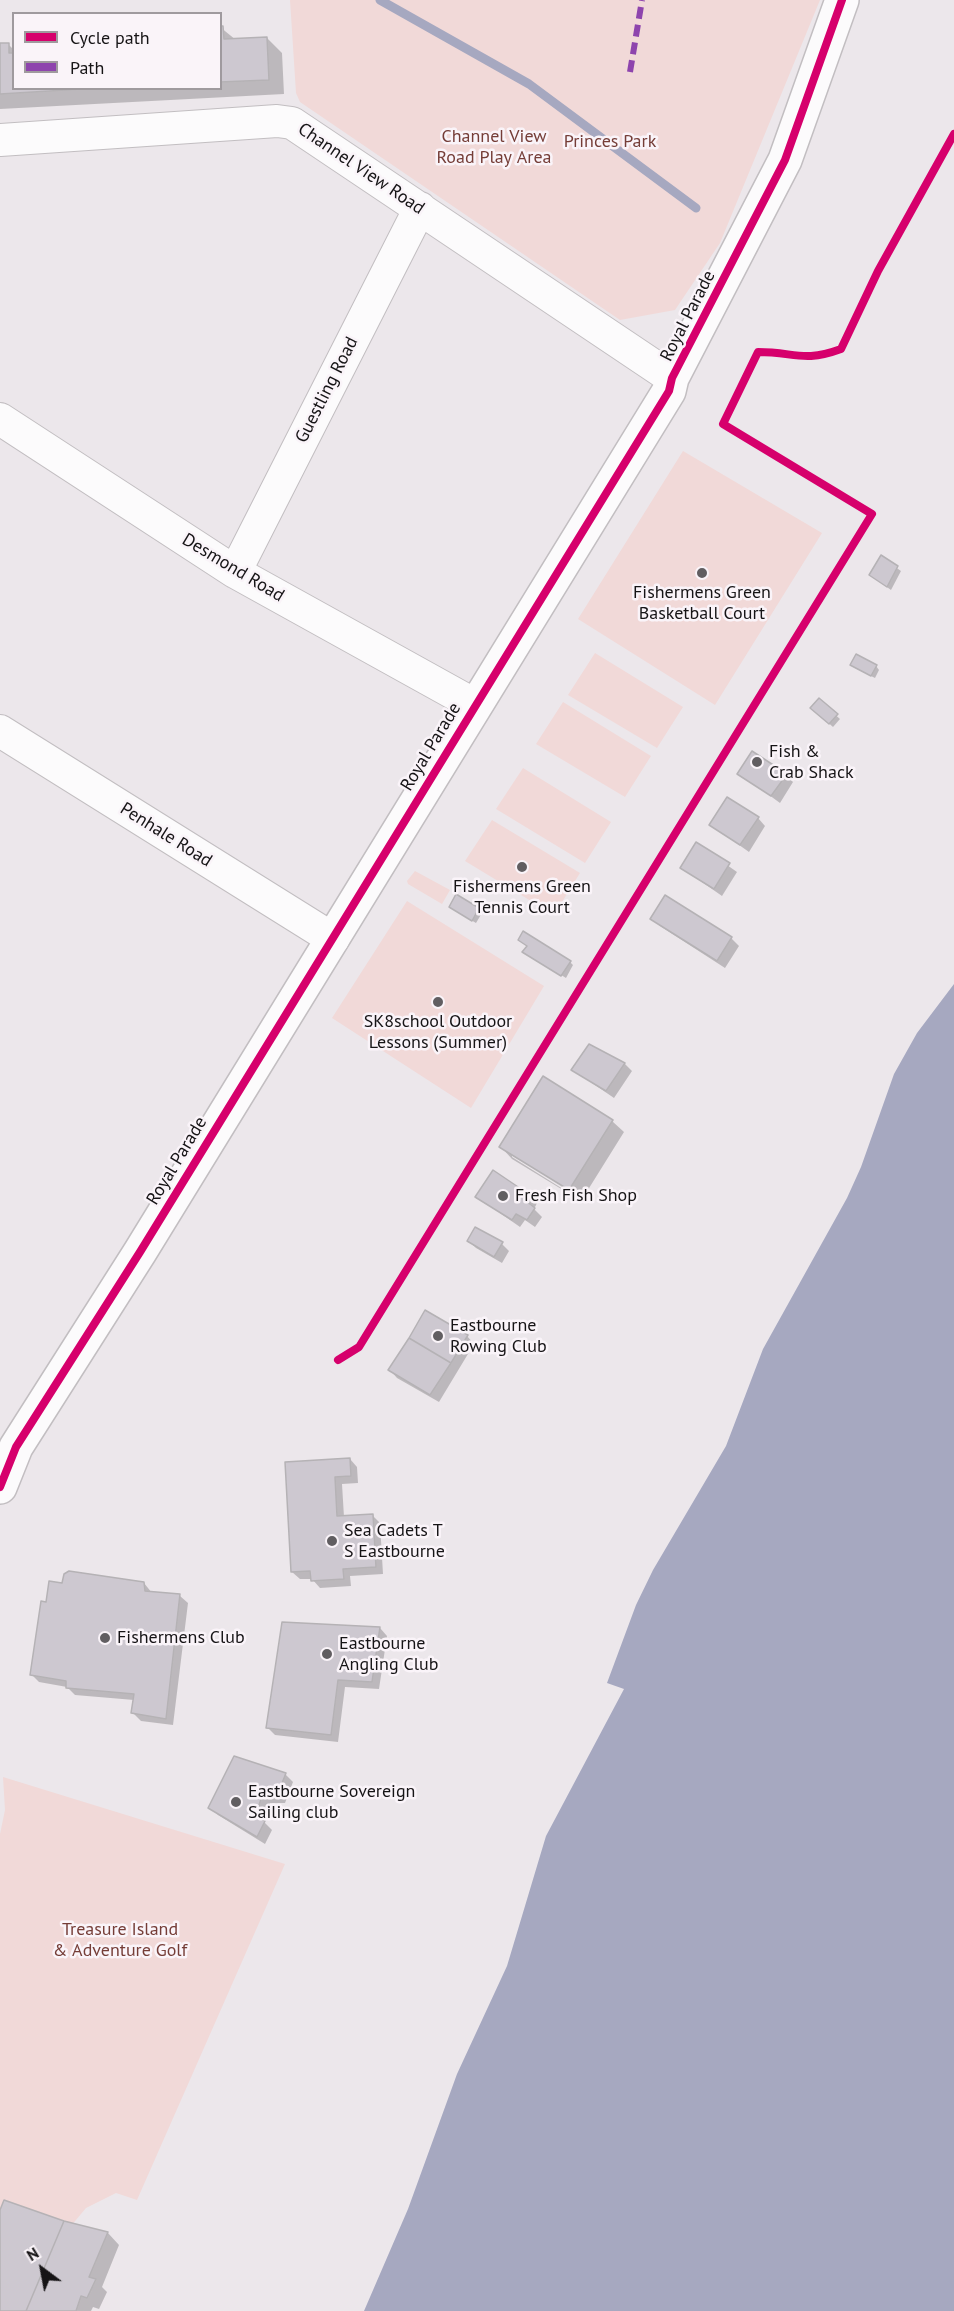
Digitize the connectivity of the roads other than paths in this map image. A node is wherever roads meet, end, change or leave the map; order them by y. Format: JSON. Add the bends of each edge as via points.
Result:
{"nodes":[{"id":1,"x":842,"y":0,"type":"edge"},
{"id":2,"x":0,"y":140,"type":"edge"},
{"id":3,"x":420,"y":208,"type":"junction"},
{"id":4,"x":672,"y":378,"type":"junction"},
{"id":5,"x":0,"y":419,"type":"edge"},
{"id":6,"x":235,"y":572,"type":"junction"},
{"id":7,"x":475,"y":705,"type":"junction"},
{"id":8,"x":0,"y":732,"type":"edge"},
{"id":9,"x":333,"y":939,"type":"junction"},
{"id":10,"x":0,"y":1485,"type":"edge"}],
"edges":[{"from":1,"to":4,"type":"street","name":"Royal Parade","via":[[785,160]]},
{"from":2,"to":3,"type":"street","name":"Channel View Road","via":[[292,123]]},
{"from":3,"to":4,"type":"street","name":"Channel View Road"},
{"from":3,"to":6,"type":"street","name":"Guestling Road"},
{"from":4,"to":7,"type":"street","name":"Royal Parade","via":[[669,391]]},
{"from":5,"to":6,"type":"street","name":"Desmond Road"},
{"from":6,"to":7,"type":"street","name":"Desmond Road"},
{"from":7,"to":9,"type":"street","name":"Royal Parade"},
{"from":8,"to":9,"type":"street","name":"Penhale Road"},
{"from":9,"to":10,"type":"street","name":"Royal Parade","via":[[16,1447]]}]}
